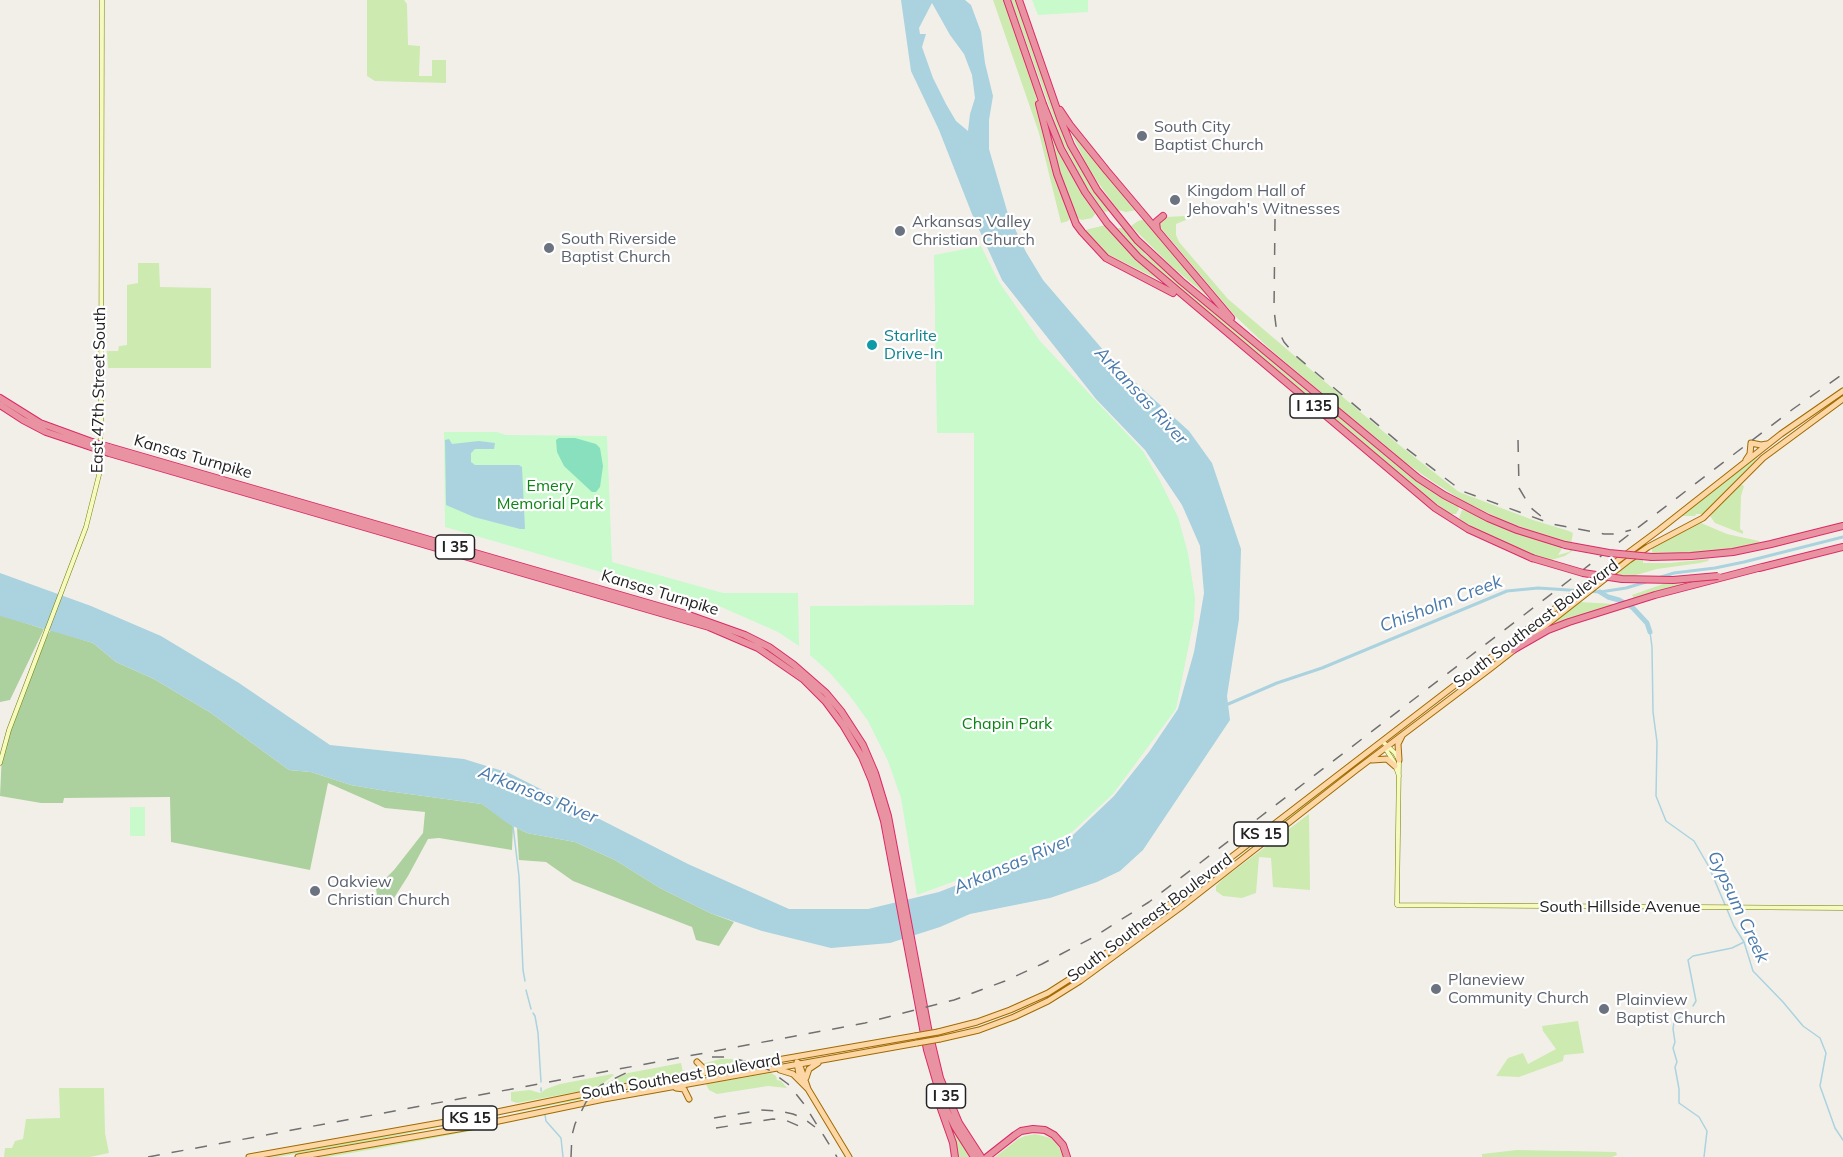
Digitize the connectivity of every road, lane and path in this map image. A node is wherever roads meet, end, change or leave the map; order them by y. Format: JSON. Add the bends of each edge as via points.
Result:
{"nodes":[{"id":1,"x":102,"y":0,"type":"edge"},
{"id":2,"x":1007,"y":0,"type":"edge"},
{"id":3,"x":1018,"y":0,"type":"edge"},
{"id":4,"x":1032,"y":71,"type":"junction"},
{"id":5,"x":1045,"y":76,"type":"junction"},
{"id":6,"x":1163,"y":216,"type":"dead end"},
{"id":7,"x":1086,"y":222,"type":"dead end"},
{"id":8,"x":1080,"y":228,"type":"junction"},
{"id":9,"x":1157,"y":230,"type":"junction"},
{"id":10,"x":1196,"y":308,"type":"junction"},
{"id":11,"x":1250,"y":338,"type":"junction"},
{"id":12,"x":1843,"y":391,"type":"edge"},
{"id":13,"x":0,"y":398,"type":"edge"},
{"id":14,"x":1843,"y":399,"type":"edge"},
{"id":15,"x":0,"y":405,"type":"edge"},
{"id":16,"x":1793,"y":434,"type":"junction"},
{"id":17,"x":1772,"y":442,"type":"junction"},
{"id":18,"x":92,"y":445,"type":"junction"},
{"id":19,"x":1758,"y":453,"type":"junction"},
{"id":20,"x":1743,"y":464,"type":"junction"},
{"id":21,"x":1749,"y":471,"type":"junction"},
{"id":22,"x":1843,"y":526,"type":"edge"},
{"id":23,"x":1843,"y":547,"type":"edge"},
{"id":24,"x":1762,"y":567,"type":"junction"},
{"id":25,"x":1513,"y":650,"type":"junction"},
{"id":26,"x":1404,"y":733,"type":"junction"},
{"id":27,"x":1385,"y":745,"type":"junction"},
{"id":28,"x":1399,"y":760,"type":"junction"},
{"id":29,"x":0,"y":763,"type":"edge"},
{"id":30,"x":1365,"y":763,"type":"junction"},
{"id":31,"x":1395,"y":766,"type":"junction"},
{"id":32,"x":1399,"y":777,"type":"junction"},
{"id":33,"x":1843,"y":908,"type":"edge"},
{"id":34,"x":914,"y":965,"type":"junction"},
{"id":35,"x":927,"y":1050,"type":"junction"},
{"id":36,"x":796,"y":1057,"type":"junction"},
{"id":37,"x":822,"y":1060,"type":"junction"},
{"id":38,"x":697,"y":1062,"type":"dead end"},
{"id":39,"x":798,"y":1065,"type":"junction"},
{"id":40,"x":724,"y":1070,"type":"junction"},
{"id":41,"x":773,"y":1070,"type":"junction"},
{"id":42,"x":803,"y":1082,"type":"junction"},
{"id":43,"x":669,"y":1088,"type":"junction"},
{"id":44,"x":689,"y":1099,"type":"dead end"},
{"id":45,"x":988,"y":1156,"type":"edge"},
{"id":46,"x":249,"y":1157,"type":"edge"},
{"id":47,"x":298,"y":1157,"type":"edge"},
{"id":48,"x":849,"y":1157,"type":"edge"},
{"id":49,"x":955,"y":1157,"type":"edge"},
{"id":50,"x":974,"y":1157,"type":"edge"},
{"id":51,"x":1066,"y":1157,"type":"edge"}],
"edges":[{"from":1,"to":29,"type":"main road","name":"East 47th Street South","via":[[97,483],[91,514]]},
{"from":2,"to":4,"type":"highway","number":"I 135"},
{"from":3,"to":5,"type":"highway","number":"I 135"},
{"from":4,"to":8,"type":"highway","via":[[1057,174]]},
{"from":4,"to":10,"type":"highway","number":"I 135","via":[[1061,149],[1085,192],[1113,231]]},
{"from":5,"to":9,"type":"highway","via":[[1070,125]]},
{"from":5,"to":11,"type":"highway","number":"I 135","via":[[1071,145],[1111,210],[1150,253]]},
{"from":6,"to":9,"type":"highway","via":[[1156,222]]},
{"from":7,"to":8,"type":"highway"},
{"from":8,"to":10,"type":"highway","via":[[1106,258]]},
{"from":9,"to":11,"type":"highway"},
{"from":10,"to":24,"type":"highway","number":"I 135","bridge":true,"via":[[1435,508],[1468,529],[1532,558],[1583,573],[1622,579],[1673,580]]},
{"from":11,"to":22,"type":"highway","number":"I 135","bridge":true,"via":[[1418,478],[1505,525],[1564,545],[1652,557],[1691,556],[1733,552]]},
{"from":12,"to":17,"type":"main road","name":"South Southeast Boulevard"},
{"from":13,"to":18,"type":"highway","name":"Kansas Turnpike","number":"I 35","via":[[40,423]]},
{"from":14,"to":16,"type":"main road","name":"South Southeast Boulevard"},
{"from":15,"to":18,"type":"highway","name":"Kansas Turnpike","number":"I 35","via":[[46,432]]},
{"from":16,"to":19,"type":"main road"},
{"from":16,"to":21,"type":"main road","name":"South Southeast Boulevard"},
{"from":17,"to":19,"type":"main road","name":"South Southeast Boulevard"},
{"from":17,"to":20,"type":"main road","via":[[1751,443]]},
{"from":18,"to":34,"type":"highway","name":"Kansas Turnpike","number":"I 35","bridge":true,"via":[[710,622],[757,641],[813,685],[849,734],[867,769],[881,809]]},
{"from":19,"to":20,"type":"main road","name":"South Southeast Boulevard"},
{"from":19,"to":21,"type":"main road"},
{"from":20,"to":27,"type":"main road","name":"South Southeast Boulevard","number":"KS 15"},
{"from":21,"to":25,"type":"main road","name":"South Southeast Boulevard","via":[[1706,515],[1648,547]]},
{"from":23,"to":24,"type":"highway","number":"I 135"},
{"from":24,"to":25,"type":"highway","via":[[1569,622]]},
{"from":25,"to":26,"type":"main road","name":"South Southeast Boulevard","number":"KS 15"},
{"from":26,"to":27,"type":"main road","name":"South Southeast Boulevard","number":"KS 15"},
{"from":26,"to":28,"type":"main road","via":[[1398,744]]},
{"from":27,"to":28,"type":"main road"},
{"from":27,"to":30,"type":"main road","name":"South Southeast Boulevard","number":"KS 15"},
{"from":27,"to":31,"type":"main road"},
{"from":27,"to":36,"type":"main road","name":"South Southeast Boulevard","number":"KS 15","bridge":true,"via":[[1087,969],[1048,993],[977,1022],[938,1032]]},
{"from":28,"to":32,"type":"main road"},
{"from":30,"to":31,"type":"main road","via":[[1383,758]]},
{"from":30,"to":37,"type":"main road","name":"South Southeast Boulevard","number":"KS 15","bridge":true,"via":[[1181,907],[1048,1001],[979,1030]]},
{"from":31,"to":32,"type":"main road"},
{"from":32,"to":33,"type":"main road","name":"South Hillside Avenue","via":[[1397,905]]},
{"from":34,"to":35,"type":"highway","name":"Kansas Turnpike","number":"I 35"},
{"from":34,"to":45,"type":"highway","name":"Kansas Turnpike","number":"I 35","via":[[947,1097],[964,1128]]},
{"from":35,"to":49,"type":"highway","via":[[931,1078]]},
{"from":35,"to":50,"type":"highway","name":"Kansas Turnpike","number":"I 35","via":[[946,1108]]},
{"from":36,"to":39,"type":"main road"},
{"from":36,"to":40,"type":"main road","name":"South Southeast Boulevard","number":"KS 15"},
{"from":37,"to":39,"type":"main road","name":"South Southeast Boulevard","number":"KS 15"},
{"from":37,"to":42,"type":"main road","via":[[809,1069]]},
{"from":38,"to":40,"type":"main road","via":[[704,1069]]},
{"from":39,"to":41,"type":"main road","name":"South Southeast Boulevard","number":"KS 15"},
{"from":39,"to":42,"type":"main road"},
{"from":40,"to":46,"type":"main road","name":"South Southeast Boulevard","number":"KS 15"},
{"from":41,"to":42,"type":"main road","via":[[788,1071]]},
{"from":41,"to":43,"type":"main road","name":"South Southeast Boulevard","number":"KS 15"},
{"from":42,"to":48,"type":"main road"},
{"from":43,"to":44,"type":"main road","via":[[684,1089]]},
{"from":43,"to":47,"type":"main road","name":"South Southeast Boulevard","number":"KS 15"},
{"from":45,"to":51,"type":"highway","via":[[1021,1131],[1033,1128],[1054,1135],[1063,1144]]}]}
